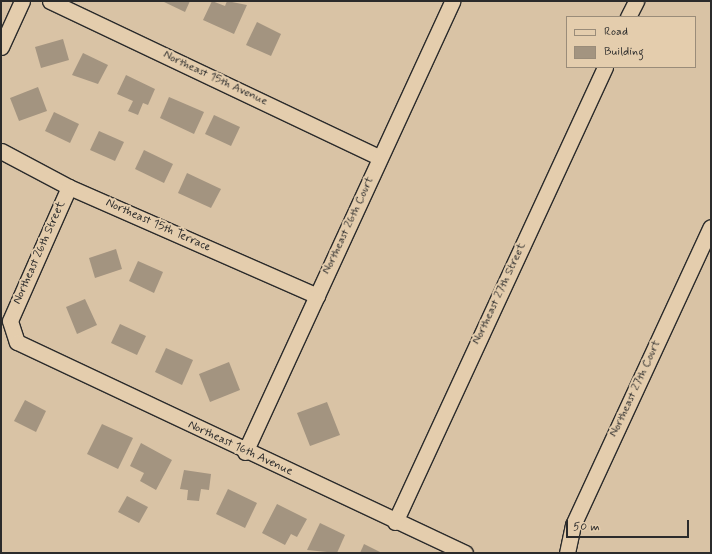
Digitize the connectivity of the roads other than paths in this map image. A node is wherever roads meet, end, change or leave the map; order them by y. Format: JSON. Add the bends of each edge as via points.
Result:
{"nodes":[{"id":1,"x":22,"y":1,"type":"edge"},
{"id":2,"x":50,"y":1,"type":"edge"},
{"id":3,"x":452,"y":1,"type":"edge"},
{"id":4,"x":636,"y":1,"type":"edge"},
{"id":5,"x":628,"y":16,"type":"edge"},
{"id":6,"x":1,"y":47,"type":"edge"},
{"id":7,"x":605,"y":68,"type":"edge"},
{"id":8,"x":1,"y":151,"type":"edge"},
{"id":9,"x":380,"y":158,"type":"junction"},
{"id":10,"x":69,"y":187,"type":"junction"},
{"id":11,"x":711,"y":226,"type":"edge"},
{"id":12,"x":316,"y":296,"type":"junction"},
{"id":13,"x":17,"y":342,"type":"joint"},
{"id":14,"x":245,"y":452,"type":"junction"},
{"id":15,"x":395,"y":522,"type":"junction"},
{"id":16,"x":465,"y":553,"type":"edge"},
{"id":17,"x":567,"y":553,"type":"edge"}],
"edges":[{"from":1,"to":6,"type":"street"},
{"from":2,"to":9,"type":"street","name":"Northeast 15th Avenue"},
{"from":3,"to":9,"type":"street","name":"Northeast 26th Court"},
{"from":4,"to":5,"type":"street"},
{"from":7,"to":15,"type":"street","name":"Northeast 27th Street"},
{"from":8,"to":10,"type":"street","name":"Northeast 15th Terrace"},
{"from":9,"to":12,"type":"street","name":"Northeast 26th Court"},
{"from":10,"to":12,"type":"street","name":"Northeast 15th Terrace"},
{"from":10,"to":13,"type":"street","name":"Northeast 26th Street","via":[[10,321]]},
{"from":11,"to":17,"type":"street","name":"Northeast 27th Court","via":[[573,525]]},
{"from":12,"to":14,"type":"street","name":"Northeast 26th Court"},
{"from":13,"to":14,"type":"street","name":"Northeast 16th Avenue"},
{"from":14,"to":15,"type":"street","name":"Northeast 16th Avenue"},
{"from":15,"to":16,"type":"street","name":"Northeast 16th Avenue"}]}
